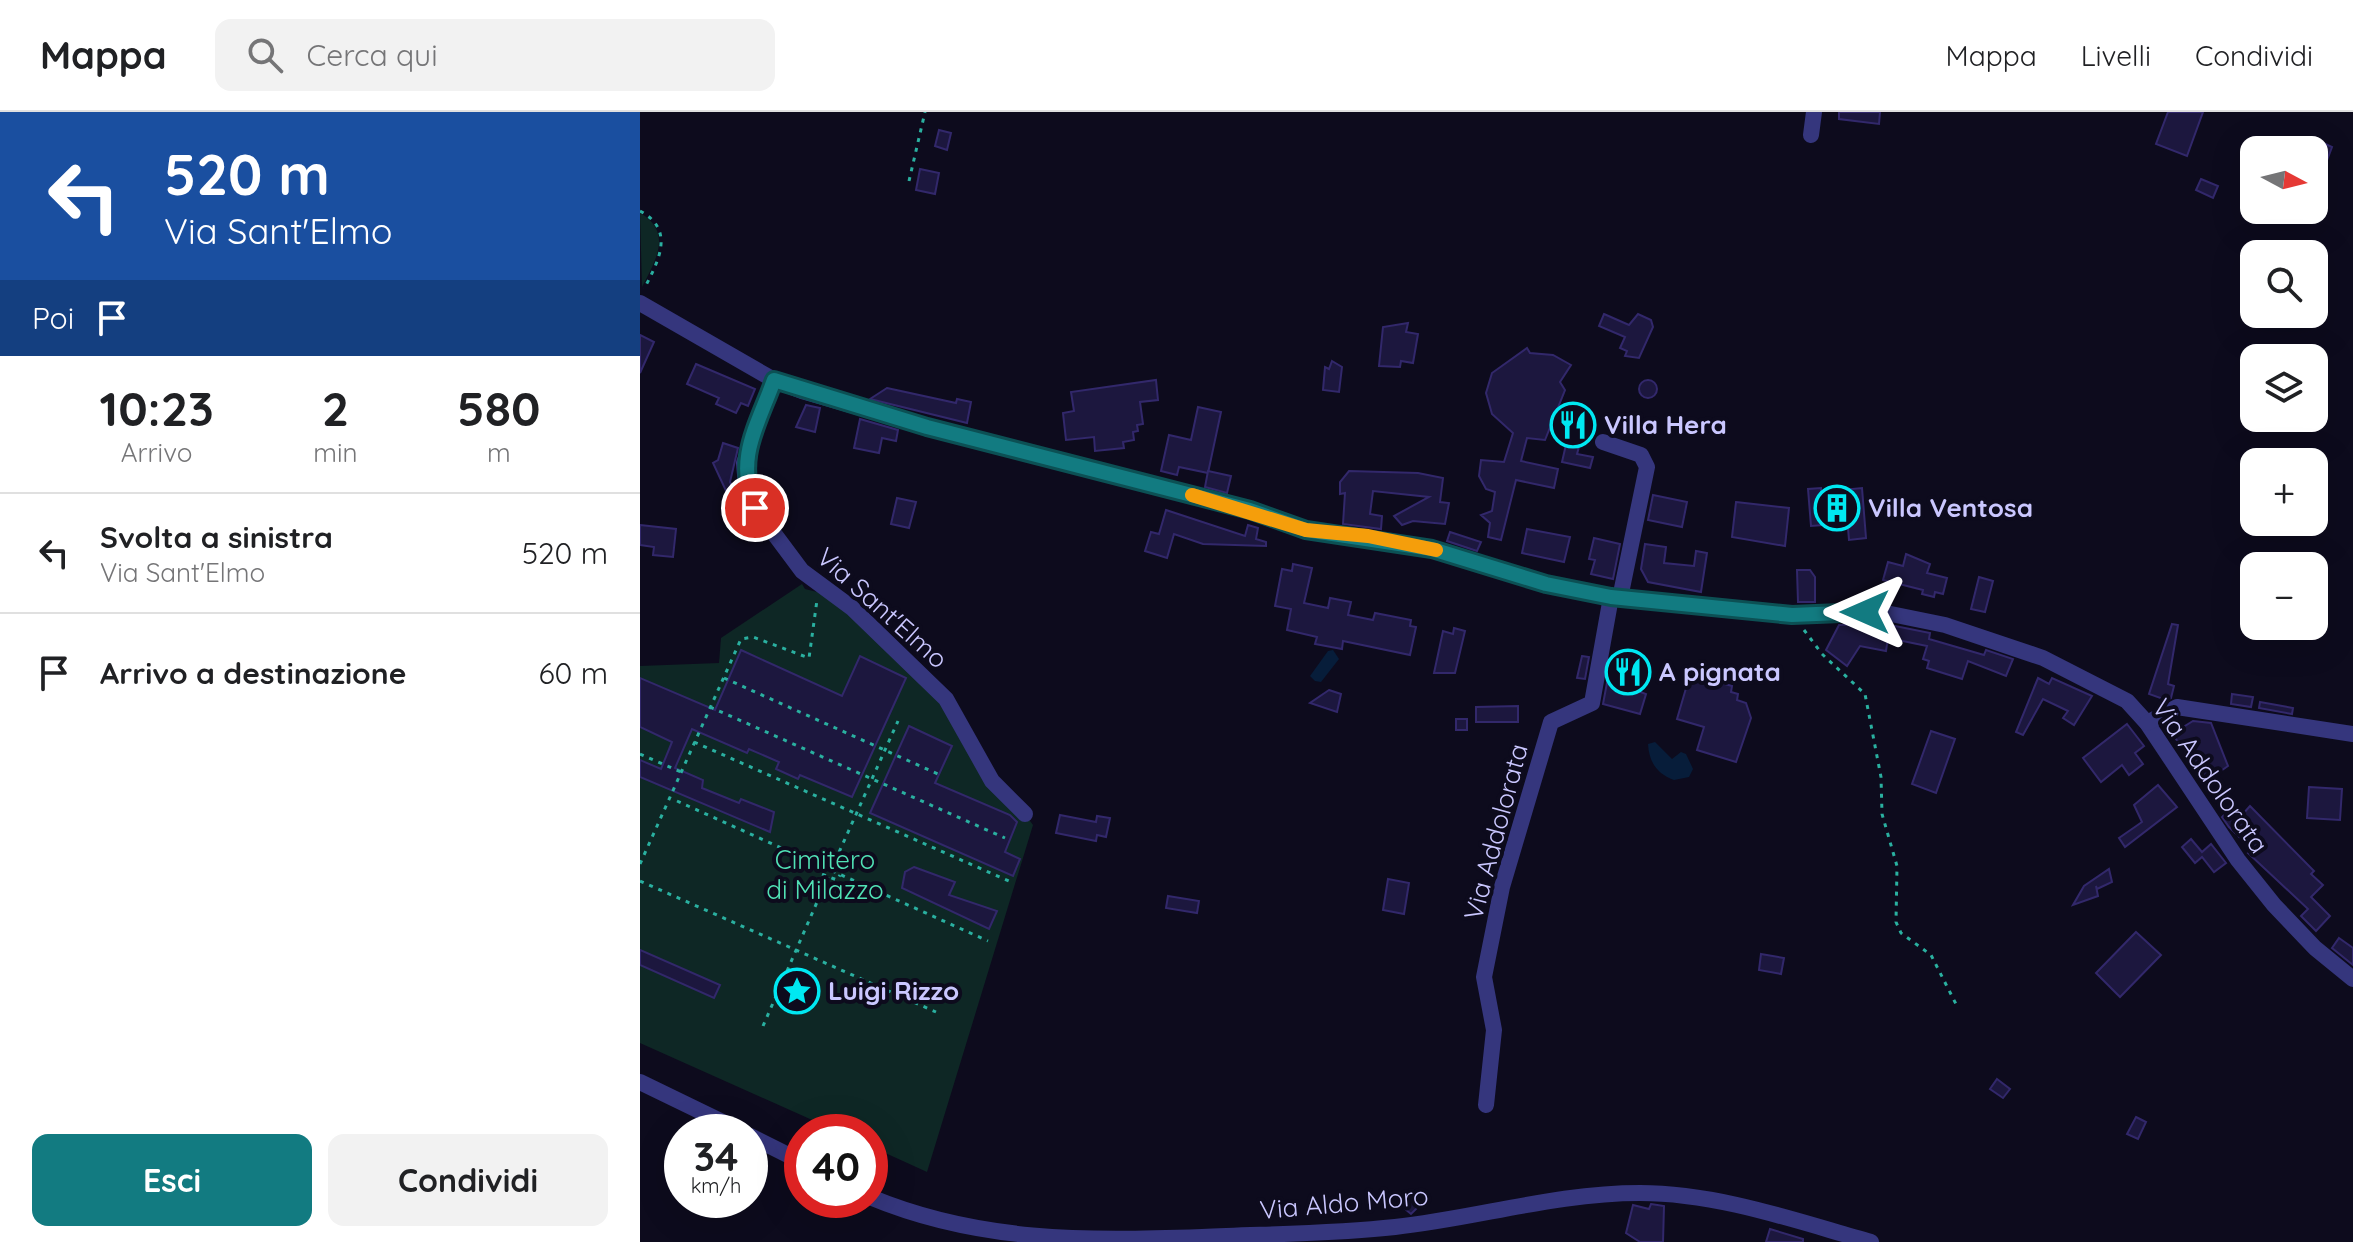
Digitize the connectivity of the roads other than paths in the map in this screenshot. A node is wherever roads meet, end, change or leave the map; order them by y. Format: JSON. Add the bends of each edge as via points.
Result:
{"nodes":[{"id":1,"x":1814,"y":112,"type":"edge"},
{"id":2,"x":1811,"y":135,"type":"dead end"},
{"id":3,"x":640,"y":303,"type":"edge"},
{"id":4,"x":774,"y":380,"type":"junction"},
{"id":5,"x":1603,"y":442,"type":"dead end"},
{"id":6,"x":1616,"y":597,"type":"junction"},
{"id":7,"x":2147,"y":723,"type":"junction"},
{"id":8,"x":2353,"y":734,"type":"edge"},
{"id":9,"x":1025,"y":814,"type":"dead end"},
{"id":10,"x":2353,"y":979,"type":"edge"},
{"id":11,"x":640,"y":1082,"type":"edge"},
{"id":12,"x":1486,"y":1105,"type":"dead end"},
{"id":13,"x":706,"y":1114,"type":"edge"},
{"id":14,"x":888,"y":1205,"type":"edge"},
{"id":15,"x":1871,"y":1242,"type":"edge"}],
"edges":[{"from":1,"to":2,"type":"street"},
{"from":3,"to":4,"type":"street","name":"Via Addolorata"},
{"from":4,"to":6,"type":"street","name":"Via Addolorata","via":[[927,427],[1250,510],[1306,530],[1432,549],[1546,584]]},
{"from":4,"to":9,"type":"street","name":"Via Sant'Elmo","via":[[744,463],[755,508],[802,571],[852,608],[946,699],[992,781]]},
{"from":5,"to":6,"type":"street","name":"Via Addolorata","via":[[1641,455],[1647,467]]},
{"from":6,"to":7,"type":"street","name":"Via Addolorata","via":[[1792,615],[1886,613],[1983,636],[2091,679],[2127,701]]},
{"from":6,"to":12,"type":"street","name":"Via Addolorata","via":[[1592,703],[1551,722],[1502,887],[1484,977],[1494,1030]]},
{"from":7,"to":8,"type":"street","via":[[2177,707]]},
{"from":7,"to":10,"type":"street","name":"Via Addolorata","via":[[2238,860],[2315,948]]},
{"from":11,"to":13,"type":"street"},
{"from":14,"to":15,"type":"street","name":"Via Aldo Moro","via":[[976,1235],[1079,1242],[1397,1227],[1535,1200],[1643,1193],[1728,1204]]}]}
